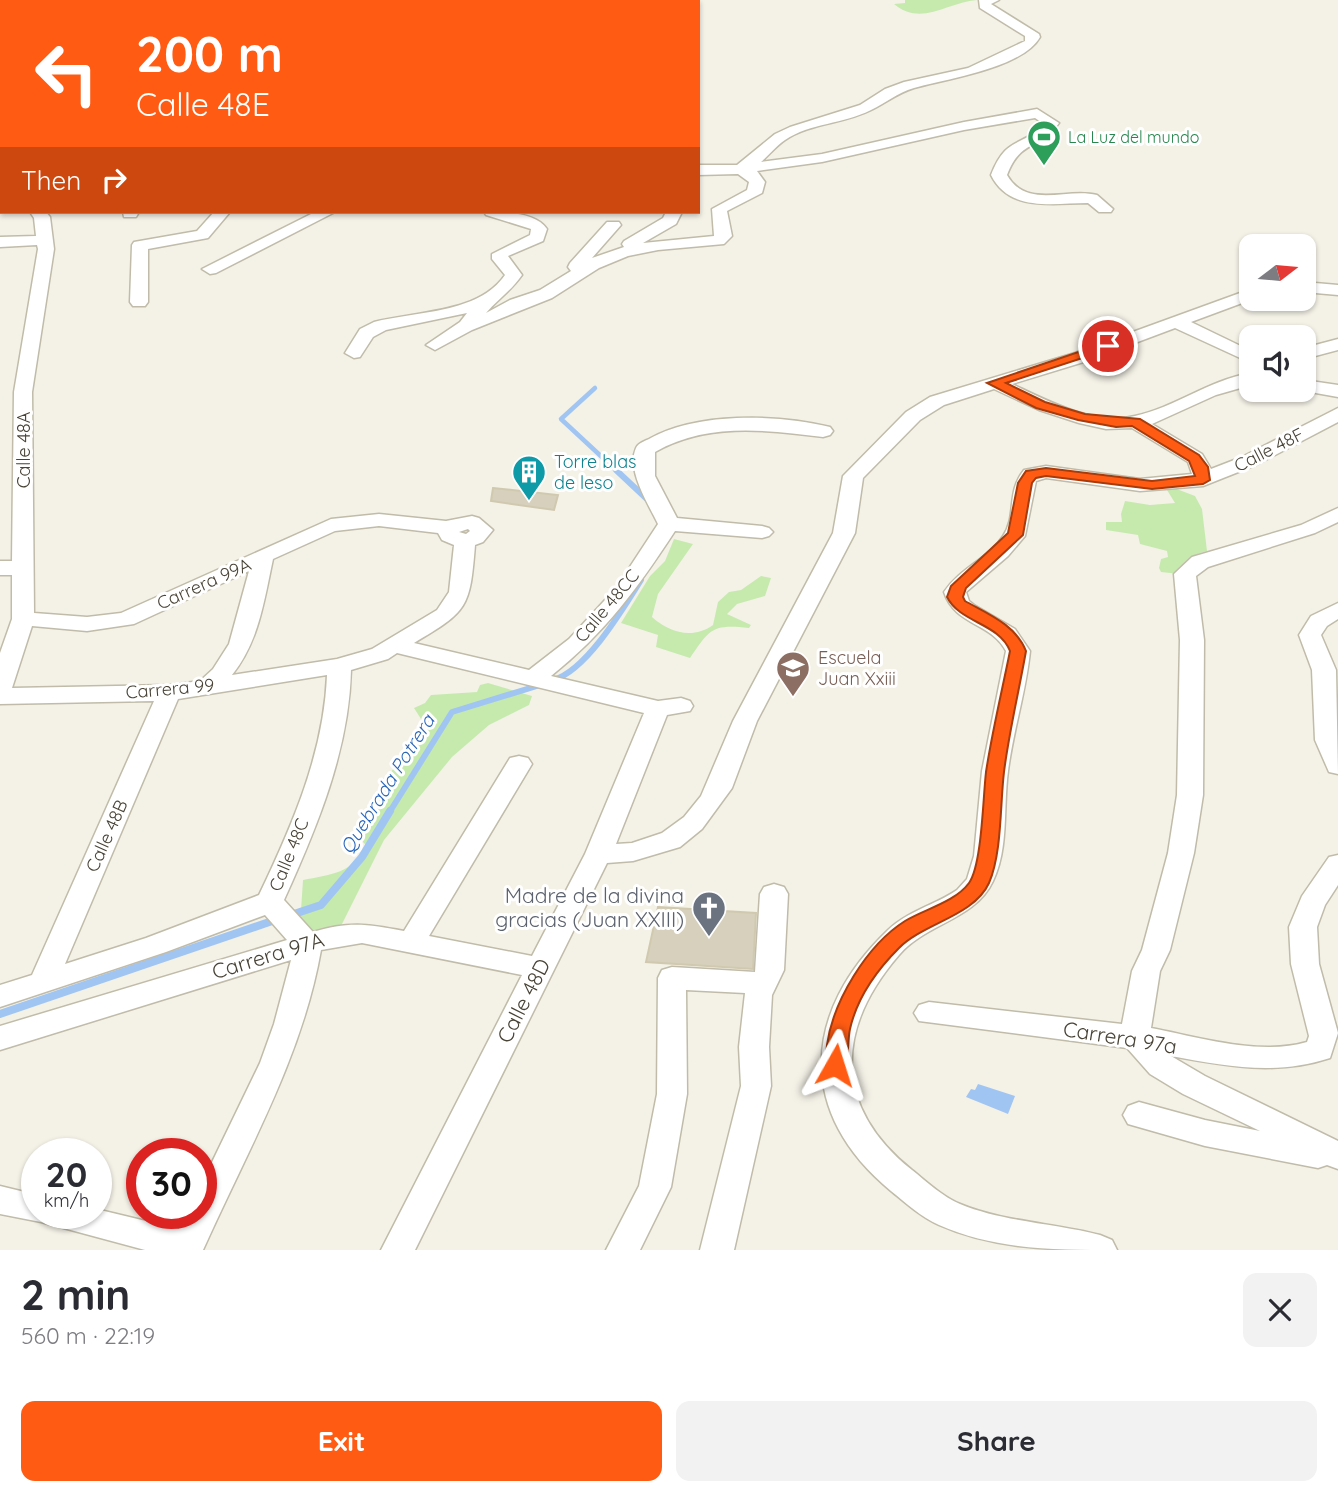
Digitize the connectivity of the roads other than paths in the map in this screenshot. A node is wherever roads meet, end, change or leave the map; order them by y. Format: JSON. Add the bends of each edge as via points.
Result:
{"nodes":[{"id":1,"x":993,"y":0,"type":"edge"},
{"id":2,"x":743,"y":167,"type":"junction"},
{"id":3,"x":700,"y":170,"type":"edge"},
{"id":4,"x":1105,"y":209,"type":"dead end"},
{"id":5,"x":40,"y":214,"type":"edge"},
{"id":6,"x":220,"y":214,"type":"edge"},
{"id":7,"x":323,"y":214,"type":"edge"},
{"id":8,"x":498,"y":214,"type":"edge"},
{"id":9,"x":673,"y":214,"type":"edge"},
{"id":10,"x":613,"y":225,"type":"dead end"},
{"id":11,"x":202,"y":235,"type":"joint"},
{"id":12,"x":45,"y":240,"type":"junction"},
{"id":13,"x":0,"y":242,"type":"edge"},
{"id":14,"x":514,"y":247,"type":"joint"},
{"id":15,"x":624,"y":251,"type":"junction"},
{"id":16,"x":210,"y":269,"type":"dead end"},
{"id":17,"x":563,"y":283,"type":"junction"},
{"id":18,"x":1316,"y":288,"type":"edge"},
{"id":19,"x":1338,"y":290,"type":"edge"},
{"id":20,"x":1239,"y":299,"type":"edge"},
{"id":21,"x":139,"y":302,"type":"dead end"},
{"id":22,"x":485,"y":303,"type":"junction"},
{"id":23,"x":1178,"y":323,"type":"junction"},
{"id":24,"x":466,"y":326,"type":"junction"},
{"id":25,"x":1338,"y":344,"type":"edge"},
{"id":26,"x":435,"y":345,"type":"dead end"},
{"id":27,"x":1316,"y":350,"type":"edge"},
{"id":28,"x":1239,"y":352,"type":"edge"},
{"id":29,"x":354,"y":353,"type":"dead end"},
{"id":30,"x":994,"y":383,"type":"junction"},
{"id":31,"x":1239,"y":383,"type":"edge"},
{"id":32,"x":1316,"y":388,"type":"edge"},
{"id":33,"x":1338,"y":391,"type":"edge"},
{"id":34,"x":1338,"y":415,"type":"edge"},
{"id":35,"x":1135,"y":422,"type":"junction"},
{"id":36,"x":823,"y":431,"type":"dead end"},
{"id":37,"x":1203,"y":480,"type":"junction"},
{"id":38,"x":1338,"y":514,"type":"edge"},
{"id":39,"x":669,"y":524,"type":"junction"},
{"id":40,"x":762,"y":532,"type":"dead end"},
{"id":41,"x":263,"y":558,"type":"junction"},
{"id":42,"x":0,"y":568,"type":"edge"},
{"id":43,"x":24,"y":568,"type":"junction"},
{"id":44,"x":1338,"y":610,"type":"edge"},
{"id":45,"x":23,"y":619,"type":"junction"},
{"id":46,"x":396,"y":646,"type":"junction"},
{"id":47,"x":339,"y":666,"type":"junction"},
{"id":48,"x":537,"y":679,"type":"junction"},
{"id":49,"x":207,"y":687,"type":"junction"},
{"id":50,"x":0,"y":688,"type":"edge"},
{"id":51,"x":169,"y":693,"type":"junction"},
{"id":52,"x":0,"y":696,"type":"edge"},
{"id":53,"x":670,"y":707,"type":"joint"},
{"id":54,"x":519,"y":764,"type":"dead end"},
{"id":55,"x":1338,"y":766,"type":"edge"},
{"id":56,"x":598,"y":855,"type":"junction"},
{"id":57,"x":1338,"y":864,"type":"edge"},
{"id":58,"x":774,"y":894,"type":"dead end"},
{"id":59,"x":272,"y":904,"type":"junction"},
{"id":60,"x":304,"y":941,"type":"junction"},
{"id":61,"x":412,"y":941,"type":"junction"},
{"id":62,"x":541,"y":968,"type":"junction"},
{"id":63,"x":44,"y":979,"type":"junction"},
{"id":64,"x":763,"y":983,"type":"junction"},
{"id":65,"x":0,"y":996,"type":"edge"},
{"id":66,"x":929,"y":1013,"type":"dead end"},
{"id":67,"x":1135,"y":1037,"type":"junction"},
{"id":68,"x":0,"y":1038,"type":"edge"},
{"id":69,"x":1139,"y":1115,"type":"dead end"},
{"id":70,"x":1338,"y":1158,"type":"edge"},
{"id":71,"x":0,"y":1200,"type":"edge"},
{"id":72,"x":21,"y":1205,"type":"edge"},
{"id":73,"x":112,"y":1228,"type":"edge"},
{"id":74,"x":187,"y":1248,"type":"edge"},
{"id":75,"x":1093,"y":1249,"type":"edge"},
{"id":76,"x":398,"y":1250,"type":"edge"},
{"id":77,"x":623,"y":1250,"type":"edge"},
{"id":78,"x":717,"y":1250,"type":"edge"}],
"edges":[{"from":1,"to":2,"type":"street","via":[[984,5],[1030,33],[1034,37],[1030,44],[972,71],[909,85],[865,108],[794,130]]},
{"from":2,"to":3,"type":"street"},
{"from":2,"to":4,"type":"street","via":[[822,158],[1037,113],[1052,122],[1050,127],[1008,155],[1001,181],[1033,201],[1092,198]]},
{"from":2,"to":15,"type":"street","via":[[757,182],[754,193],[720,209],[724,236],[718,242]]},
{"from":5,"to":12,"type":"street","name":"Calle 48A"},
{"from":6,"to":11,"type":"street"},
{"from":7,"to":16,"type":"street"},
{"from":8,"to":14,"type":"street","via":[[539,229],[537,238]]},
{"from":9,"to":15,"type":"street","via":[[670,221]]},
{"from":10,"to":17,"type":"street"},
{"from":11,"to":21,"type":"street","via":[[140,245]]},
{"from":12,"to":13,"type":"street"},
{"from":12,"to":43,"type":"street","name":"Calle 48A","via":[[23,392]]},
{"from":14,"to":22,"type":"street","via":[[500,254],[514,275],[510,284]]},
{"from":15,"to":17,"type":"street"},
{"from":17,"to":24,"type":"street"},
{"from":18,"to":19,"type":"street"},
{"from":20,"to":23,"type":"street"},
{"from":22,"to":24,"type":"street"},
{"from":22,"to":29,"type":"street","via":[[380,326],[366,333]]},
{"from":23,"to":28,"type":"street"},
{"from":23,"to":30,"type":"street"},
{"from":24,"to":26,"type":"street"},
{"from":25,"to":27,"type":"street"},
{"from":30,"to":35,"type":"street","via":[[1083,418]]},
{"from":30,"to":56,"type":"street","via":[[927,406],[867,459],[850,481],[840,541],[745,721],[719,788],[693,823],[671,840],[633,852]]},
{"from":31,"to":35,"type":"street"},
{"from":32,"to":33,"type":"street"},
{"from":34,"to":37,"type":"street","name":"Calle 48F"},
{"from":35,"to":37,"type":"street","via":[[1195,458]]},
{"from":36,"to":39,"type":"street","via":[[772,424],[716,426],[658,440],[645,449],[645,476]]},
{"from":37,"to":75,"type":"street","name":"Calle 48F","via":[[1152,485],[1046,472],[1031,474],[1025,483],[1015,535],[955,592],[958,604],[1001,628],[1018,651],[980,882],[953,905],[910,927],[892,943],[857,985],[837,1043],[835,1065],[844,1113],[883,1167],[953,1216]]},
{"from":38,"to":67,"type":"street","via":[[1308,529],[1200,562],[1185,574],[1192,640],[1190,795],[1181,853],[1156,950],[1146,971]]},
{"from":39,"to":40,"type":"street"},
{"from":39,"to":48,"type":"street","name":"Calle 48CC","via":[[624,592]]},
{"from":41,"to":45,"type":"street","name":"Carrera 99A","via":[[113,622]]},
{"from":41,"to":46,"type":"street","name":"Carrera 99A","via":[[331,525],[379,520],[457,535],[460,592],[445,615]]},
{"from":41,"to":49,"type":"street","via":[[247,635],[220,677]]},
{"from":42,"to":43,"type":"street"},
{"from":43,"to":45,"type":"street","name":"Calle 48A"},
{"from":44,"to":55,"type":"street","via":[[1319,621],[1310,635],[1324,670],[1327,740]]},
{"from":45,"to":50,"type":"street","name":"Calle 48A"},
{"from":46,"to":47,"type":"street"},
{"from":46,"to":48,"type":"street"},
{"from":47,"to":49,"type":"street","name":"Carrera 99"},
{"from":47,"to":59,"type":"street","name":"Calle 48C","via":[[340,693],[321,772]]},
{"from":48,"to":53,"type":"street"},
{"from":49,"to":51,"type":"street","name":"Carrera 99"},
{"from":51,"to":52,"type":"street","name":"Carrera 99"},
{"from":51,"to":63,"type":"street","name":"Calle 48B"},
{"from":53,"to":56,"type":"street","name":"Calle 48D"},
{"from":54,"to":61,"type":"street"},
{"from":56,"to":62,"type":"street","name":"Calle 48D"},
{"from":57,"to":67,"type":"street","name":"Carrera 97a","via":[[1312,903],[1303,927],[1305,964],[1324,1036],[1319,1050],[1283,1056],[1237,1054]]},
{"from":58,"to":64,"type":"street","via":[[770,970]]},
{"from":59,"to":60,"type":"street","name":"Calle 48C"},
{"from":59,"to":63,"type":"street"},
{"from":60,"to":61,"type":"street","name":"Carrera 97A","via":[[362,933]]},
{"from":60,"to":68,"type":"street","name":"Carrera 97A"},
{"from":60,"to":74,"type":"street","via":[[305,969],[291,1018]]},
{"from":61,"to":62,"type":"street","name":"Carrera 97A"},
{"from":62,"to":76,"type":"street","name":"Calle 48D"},
{"from":63,"to":65,"type":"street"},
{"from":64,"to":77,"type":"street","via":[[672,978],[672,1094],[655,1187]]},
{"from":64,"to":78,"type":"street","via":[[755,1034],[756,1086]]},
{"from":66,"to":67,"type":"street","name":"Carrera 97a"},
{"from":67,"to":70,"type":"street","via":[[1160,1065],[1194,1086]]},
{"from":69,"to":70,"type":"street","via":[[1205,1133]]},
{"from":71,"to":72,"type":"street"},
{"from":73,"to":74,"type":"street"}]}
